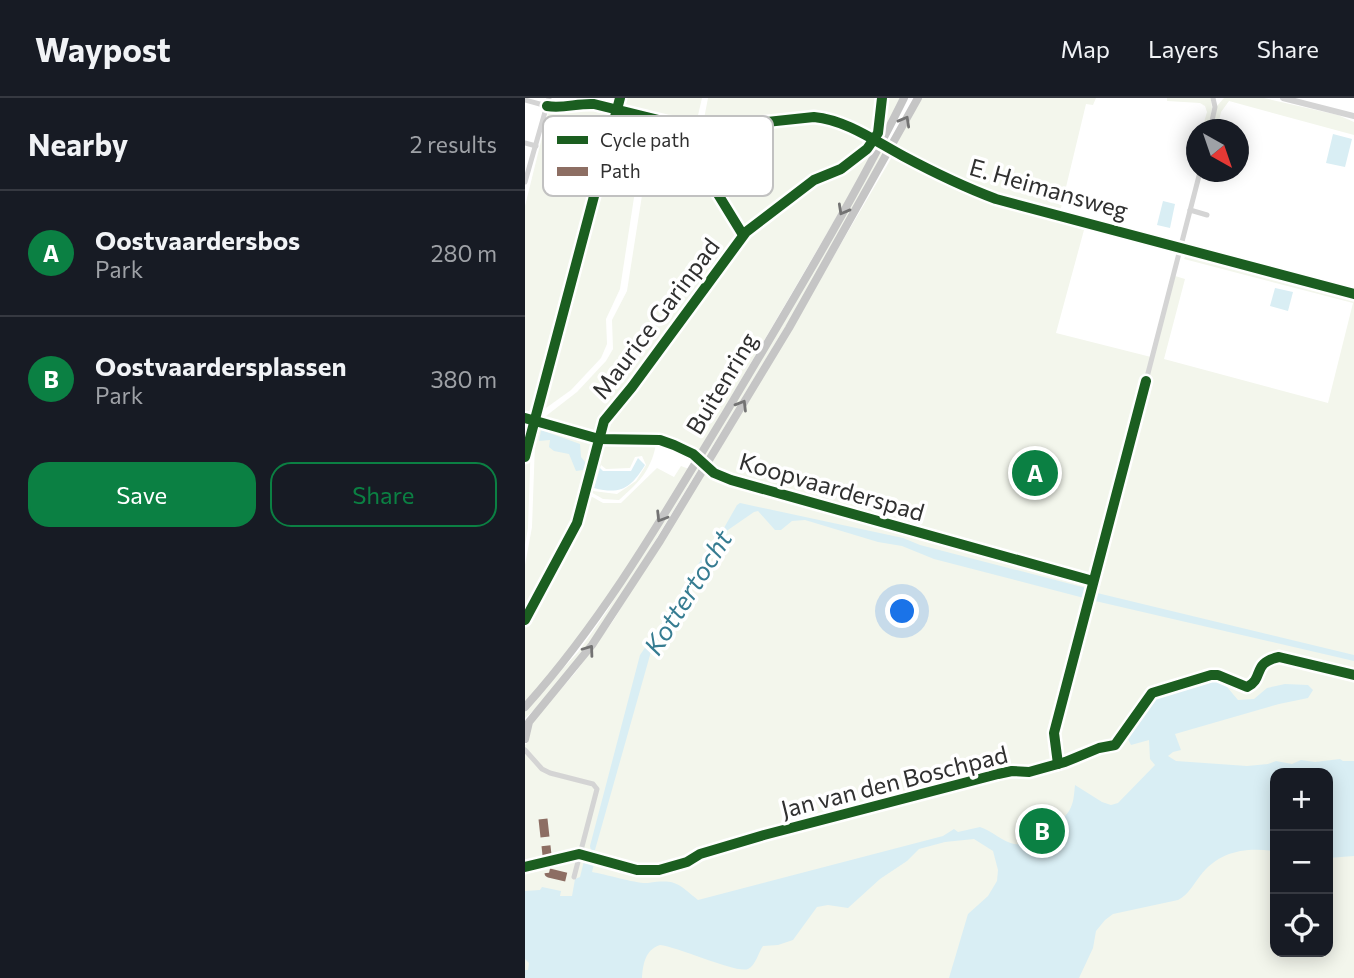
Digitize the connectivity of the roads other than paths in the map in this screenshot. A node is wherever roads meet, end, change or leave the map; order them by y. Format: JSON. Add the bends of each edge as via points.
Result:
{"nodes":[{"id":1,"x":549,"y":98,"type":"edge"},
{"id":2,"x":904,"y":98,"type":"edge"},
{"id":3,"x":918,"y":98,"type":"edge"},
{"id":4,"x":1213,"y":98,"type":"edge"},
{"id":5,"x":1283,"y":98,"type":"edge"},
{"id":6,"x":525,"y":100,"type":"edge"},
{"id":7,"x":547,"y":106,"type":"junction"},
{"id":8,"x":544,"y":116,"type":"edge"},
{"id":9,"x":1354,"y":116,"type":"edge"},
{"id":10,"x":1212,"y":119,"type":"edge"},
{"id":11,"x":543,"y":121,"type":"edge"},
{"id":12,"x":525,"y":143,"type":"edge"},
{"id":13,"x":536,"y":146,"type":"junction"},
{"id":14,"x":525,"y":182,"type":"edge"},
{"id":15,"x":1197,"y":182,"type":"edge"},
{"id":16,"x":1190,"y":210,"type":"junction"},
{"id":17,"x":1207,"y":215,"type":"dead end"},
{"id":18,"x":1133,"y":234,"type":"dead end"},
{"id":19,"x":1180,"y":247,"type":"junction"},
{"id":20,"x":1354,"y":294,"type":"edge"},
{"id":21,"x":1146,"y":381,"type":"dead end"},
{"id":22,"x":525,"y":707,"type":"edge"},
{"id":23,"x":526,"y":726,"type":"edge"},
{"id":24,"x":525,"y":742,"type":"edge"},
{"id":25,"x":528,"y":752,"type":"edge"},
{"id":26,"x":574,"y":877,"type":"dead end"}],
"edges":[{"from":1,"to":7,"type":"street"},
{"from":2,"to":22,"type":"highway","name":"Buitenring","one_way":true,"via":[[785,314],[634,562],[580,643]]},
{"from":23,"to":3,"type":"highway","name":"Buitenring","one_way":true,"via":[[604,628],[660,541],[789,328]]},
{"from":4,"to":10,"type":"street"},
{"from":5,"to":9,"type":"street"},
{"from":6,"to":7,"type":"street"},
{"from":7,"to":8,"type":"street"},
{"from":11,"to":13,"type":"street"},
{"from":12,"to":13,"type":"street"},
{"from":13,"to":14,"type":"street"},
{"from":15,"to":16,"type":"street"},
{"from":16,"to":17,"type":"street"},
{"from":16,"to":19,"type":"street"},
{"from":18,"to":19,"type":"street","name":"E. Heimansweg"},
{"from":19,"to":20,"type":"street","name":"E. Heimansweg"},
{"from":19,"to":21,"type":"street"},
{"from":23,"to":24,"type":"highway"},
{"from":24,"to":25,"type":"street"},
{"from":25,"to":26,"type":"street","via":[[542,769],[597,789]]}]}
